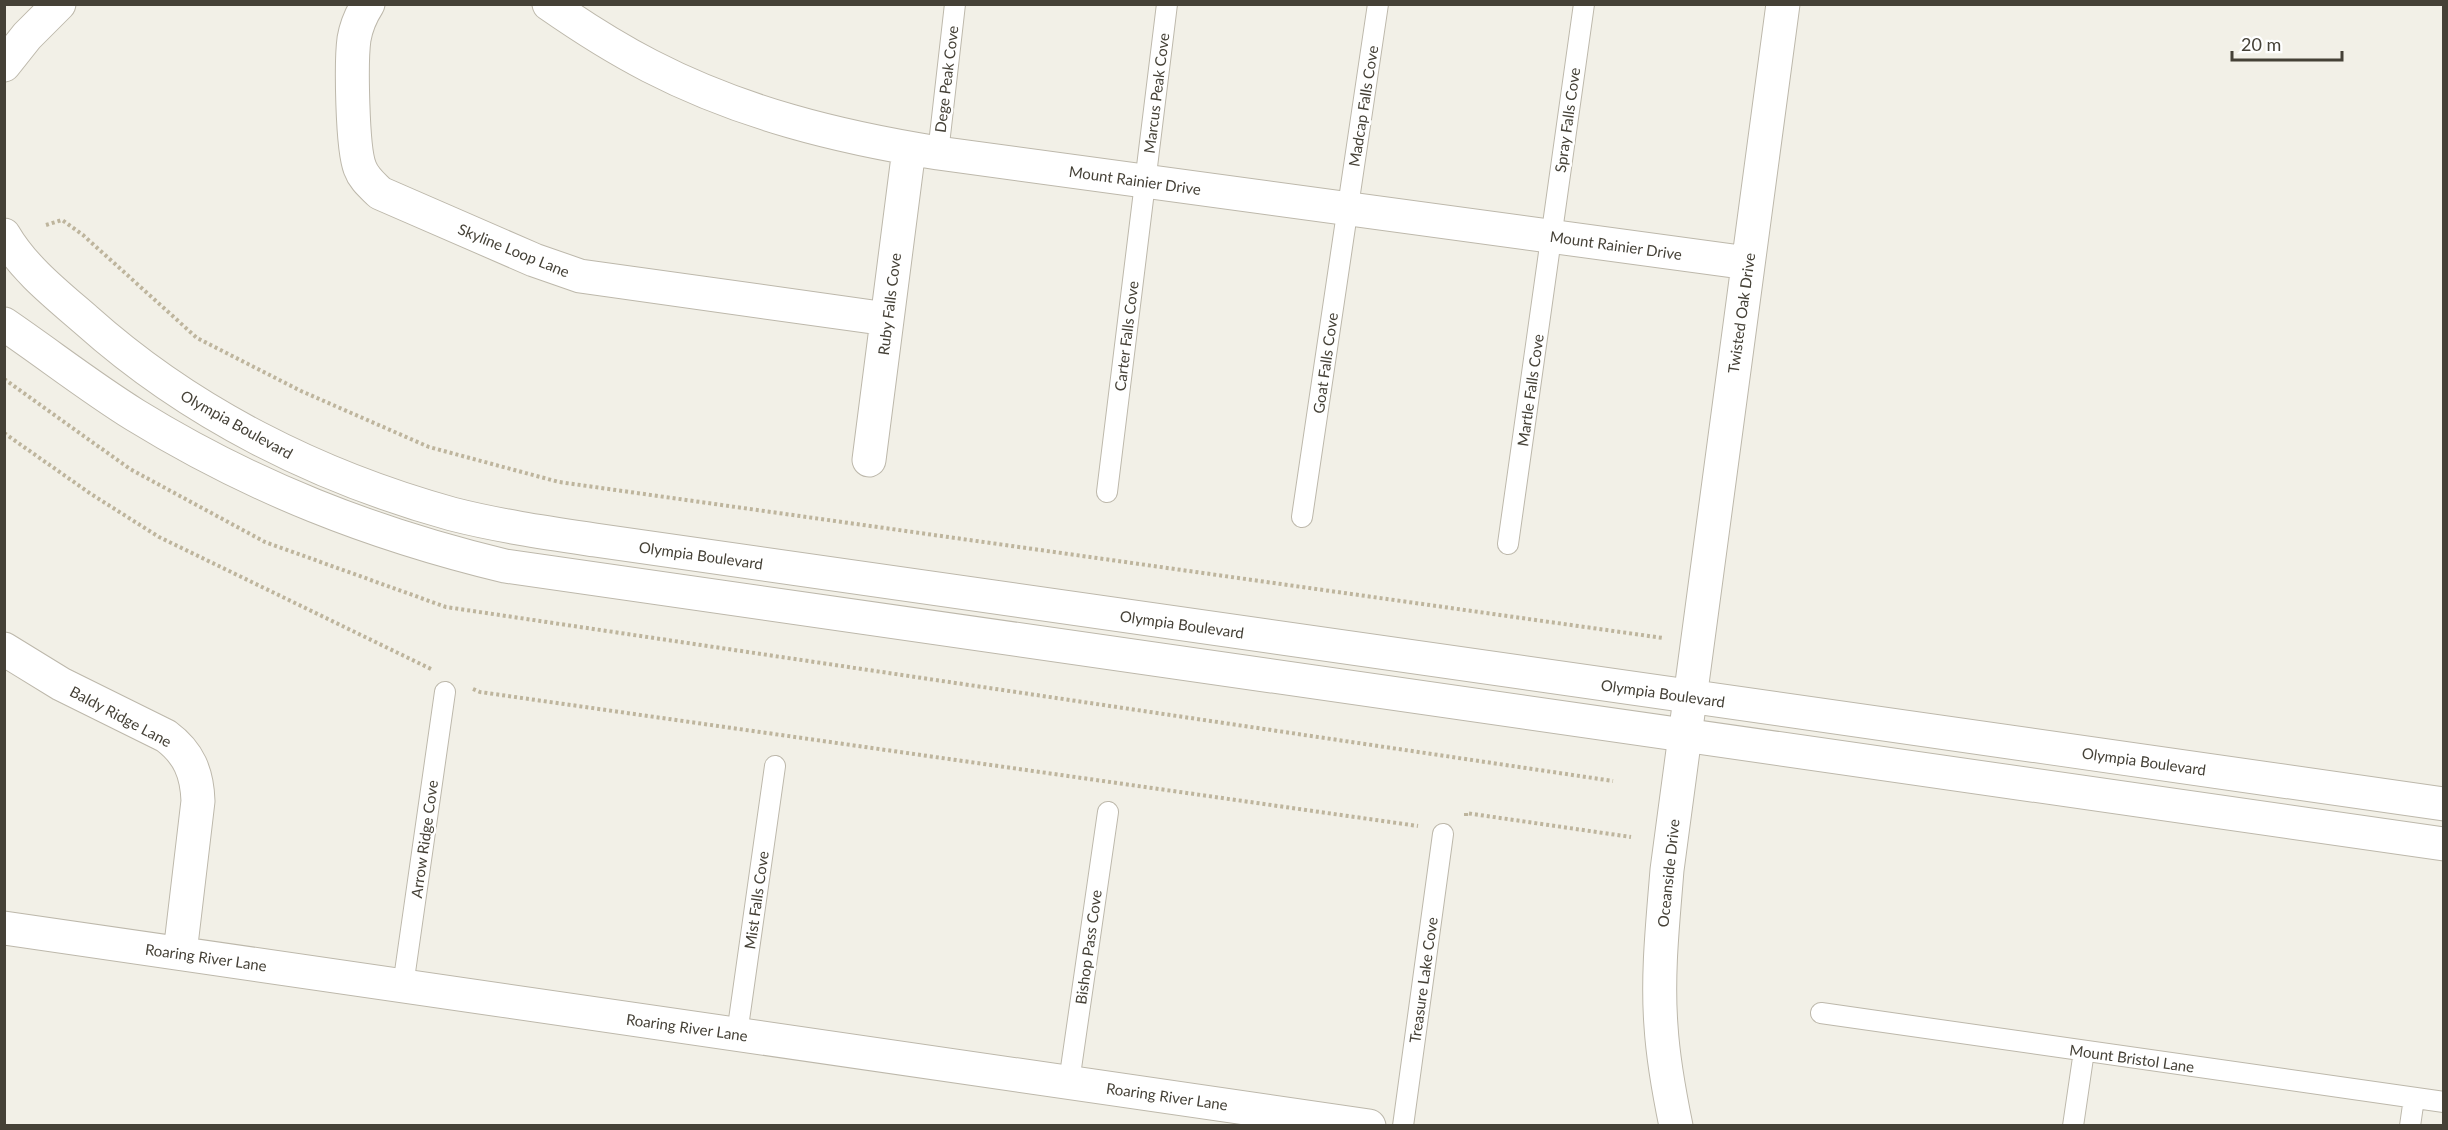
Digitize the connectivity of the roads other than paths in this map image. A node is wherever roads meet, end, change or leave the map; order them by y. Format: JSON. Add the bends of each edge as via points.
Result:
{"nodes":[{"id":1,"x":59,"y":4,"type":"edge"},
{"id":2,"x":368,"y":4,"type":"edge"},
{"id":3,"x":549,"y":4,"type":"edge"},
{"id":4,"x":955,"y":4,"type":"edge"},
{"id":5,"x":1167,"y":4,"type":"edge"},
{"id":6,"x":1378,"y":4,"type":"edge"},
{"id":7,"x":1584,"y":4,"type":"edge"},
{"id":8,"x":1783,"y":4,"type":"edge"},
{"id":9,"x":4,"y":65,"type":"edge"},
{"id":10,"x":923,"y":151,"type":"junction"},
{"id":11,"x":1145,"y":181,"type":"junction"},
{"id":12,"x":1348,"y":208,"type":"junction"},
{"id":13,"x":4,"y":235,"type":"edge"},
{"id":14,"x":1551,"y":236,"type":"junction"},
{"id":15,"x":1748,"y":263,"type":"junction"},
{"id":16,"x":887,"y":319,"type":"junction"},
{"id":17,"x":4,"y":324,"type":"edge"},
{"id":18,"x":868,"y":460,"type":"dead end"},
{"id":19,"x":1107,"y":492,"type":"dead end"},
{"id":20,"x":1302,"y":517,"type":"dead end"},
{"id":21,"x":1508,"y":544,"type":"dead end"},
{"id":22,"x":1700,"y":621,"type":"joint"},
{"id":23,"x":4,"y":649,"type":"edge"},
{"id":24,"x":445,"y":692,"type":"dead end"},
{"id":25,"x":1690,"y":696,"type":"junction"},
{"id":26,"x":1685,"y":736,"type":"junction"},
{"id":27,"x":775,"y":766,"type":"dead end"},
{"id":28,"x":2444,"y":804,"type":"edge"},
{"id":29,"x":1108,"y":812,"type":"dead end"},
{"id":30,"x":1436,"y":831,"type":"road end"},
{"id":31,"x":2444,"y":844,"type":"edge"},
{"id":32,"x":4,"y":928,"type":"edge"},
{"id":33,"x":180,"y":953,"type":"junction"},
{"id":34,"x":403,"y":986,"type":"junction"},
{"id":35,"x":1821,"y":1013,"type":"dead end"},
{"id":36,"x":737,"y":1034,"type":"junction"},
{"id":37,"x":2084,"y":1051,"type":"junction"},
{"id":38,"x":1069,"y":1082,"type":"junction"},
{"id":39,"x":2414,"y":1098,"type":"junction"},
{"id":40,"x":2444,"y":1102,"type":"edge"},
{"id":41,"x":1368,"y":1125,"type":"edge"},
{"id":42,"x":1403,"y":1125,"type":"edge"},
{"id":43,"x":1676,"y":1125,"type":"edge"},
{"id":44,"x":2073,"y":1125,"type":"edge"},
{"id":45,"x":2410,"y":1125,"type":"edge"}],
"edges":[{"from":1,"to":9,"type":"street"},
{"from":2,"to":16,"type":"street","name":"Skyline Loop Lane","via":[[354,38],[355,145],[360,170],[380,193],[580,276]]},
{"from":3,"to":10,"type":"street","name":"Mount Rainier Drive","via":[[591,33],[695,88],[788,122]]},
{"from":4,"to":10,"type":"lane","name":"Dege Peak Cove"},
{"from":5,"to":11,"type":"lane","name":"Marcus Peak Cove"},
{"from":6,"to":12,"type":"lane","name":"Madcap Falls Cove"},
{"from":7,"to":14,"type":"lane","name":"Spray Falls Cove"},
{"from":8,"to":15,"type":"street","name":"Twisted Oak Drive"},
{"from":10,"to":11,"type":"street","name":"Mount Rainier Drive"},
{"from":10,"to":16,"type":"street","name":"Ruby Falls Cove"},
{"from":11,"to":12,"type":"street","name":"Mount Rainier Drive"},
{"from":11,"to":19,"type":"lane","name":"Carter Falls Cove"},
{"from":12,"to":14,"type":"street","name":"Mount Rainier Drive"},
{"from":12,"to":20,"type":"lane","name":"Goat Falls Cove"},
{"from":13,"to":25,"type":"street","name":"Olympia Boulevard","via":[[40,280],[142,366],[188,398],[240,429],[346,479],[454,514],[565,536]]},
{"from":14,"to":15,"type":"street","name":"Mount Rainier Drive"},
{"from":14,"to":21,"type":"lane","name":"Martle Falls Cove"},
{"from":15,"to":22,"type":"street","name":"Twisted Oak Drive"},
{"from":16,"to":18,"type":"street","name":"Ruby Falls Cove"},
{"from":17,"to":26,"type":"street","via":[[116,402],[196,450],[309,505],[375,530],[505,566]]},
{"from":22,"to":25,"type":"street","name":"Oceanside Drive"},
{"from":23,"to":33,"type":"street","name":"Baldy Ridge Lane","via":[[61,684],[166,736],[192,765],[198,801]]},
{"from":24,"to":34,"type":"lane","name":"Arrow Ridge Cove"},
{"from":25,"to":26,"type":"street","name":"Oceanside Drive"},
{"from":25,"to":28,"type":"street","name":"Olympia Boulevard"},
{"from":26,"to":31,"type":"street"},
{"from":26,"to":43,"type":"street","name":"Oceanside Drive","via":[[1667,870],[1659,977],[1660,1026]]},
{"from":27,"to":36,"type":"lane","name":"Mist Falls Cove"},
{"from":29,"to":38,"type":"lane","name":"Bishop Pass Cove"},
{"from":30,"to":42,"type":"lane","name":"Treasure Lake Cove"},
{"from":32,"to":33,"type":"street","name":"Roaring River Lane"},
{"from":33,"to":34,"type":"street","name":"Roaring River Lane"},
{"from":34,"to":36,"type":"street","name":"Roaring River Lane"},
{"from":35,"to":37,"type":"lane","name":"Mount Bristol Lane"},
{"from":36,"to":38,"type":"street","name":"Roaring River Lane"},
{"from":37,"to":39,"type":"lane","name":"Mount Bristol Lane"},
{"from":37,"to":44,"type":"lane"},
{"from":38,"to":41,"type":"street","name":"Roaring River Lane"},
{"from":39,"to":40,"type":"lane","name":"Mount Bristol Lane"},
{"from":39,"to":45,"type":"lane"}]}
